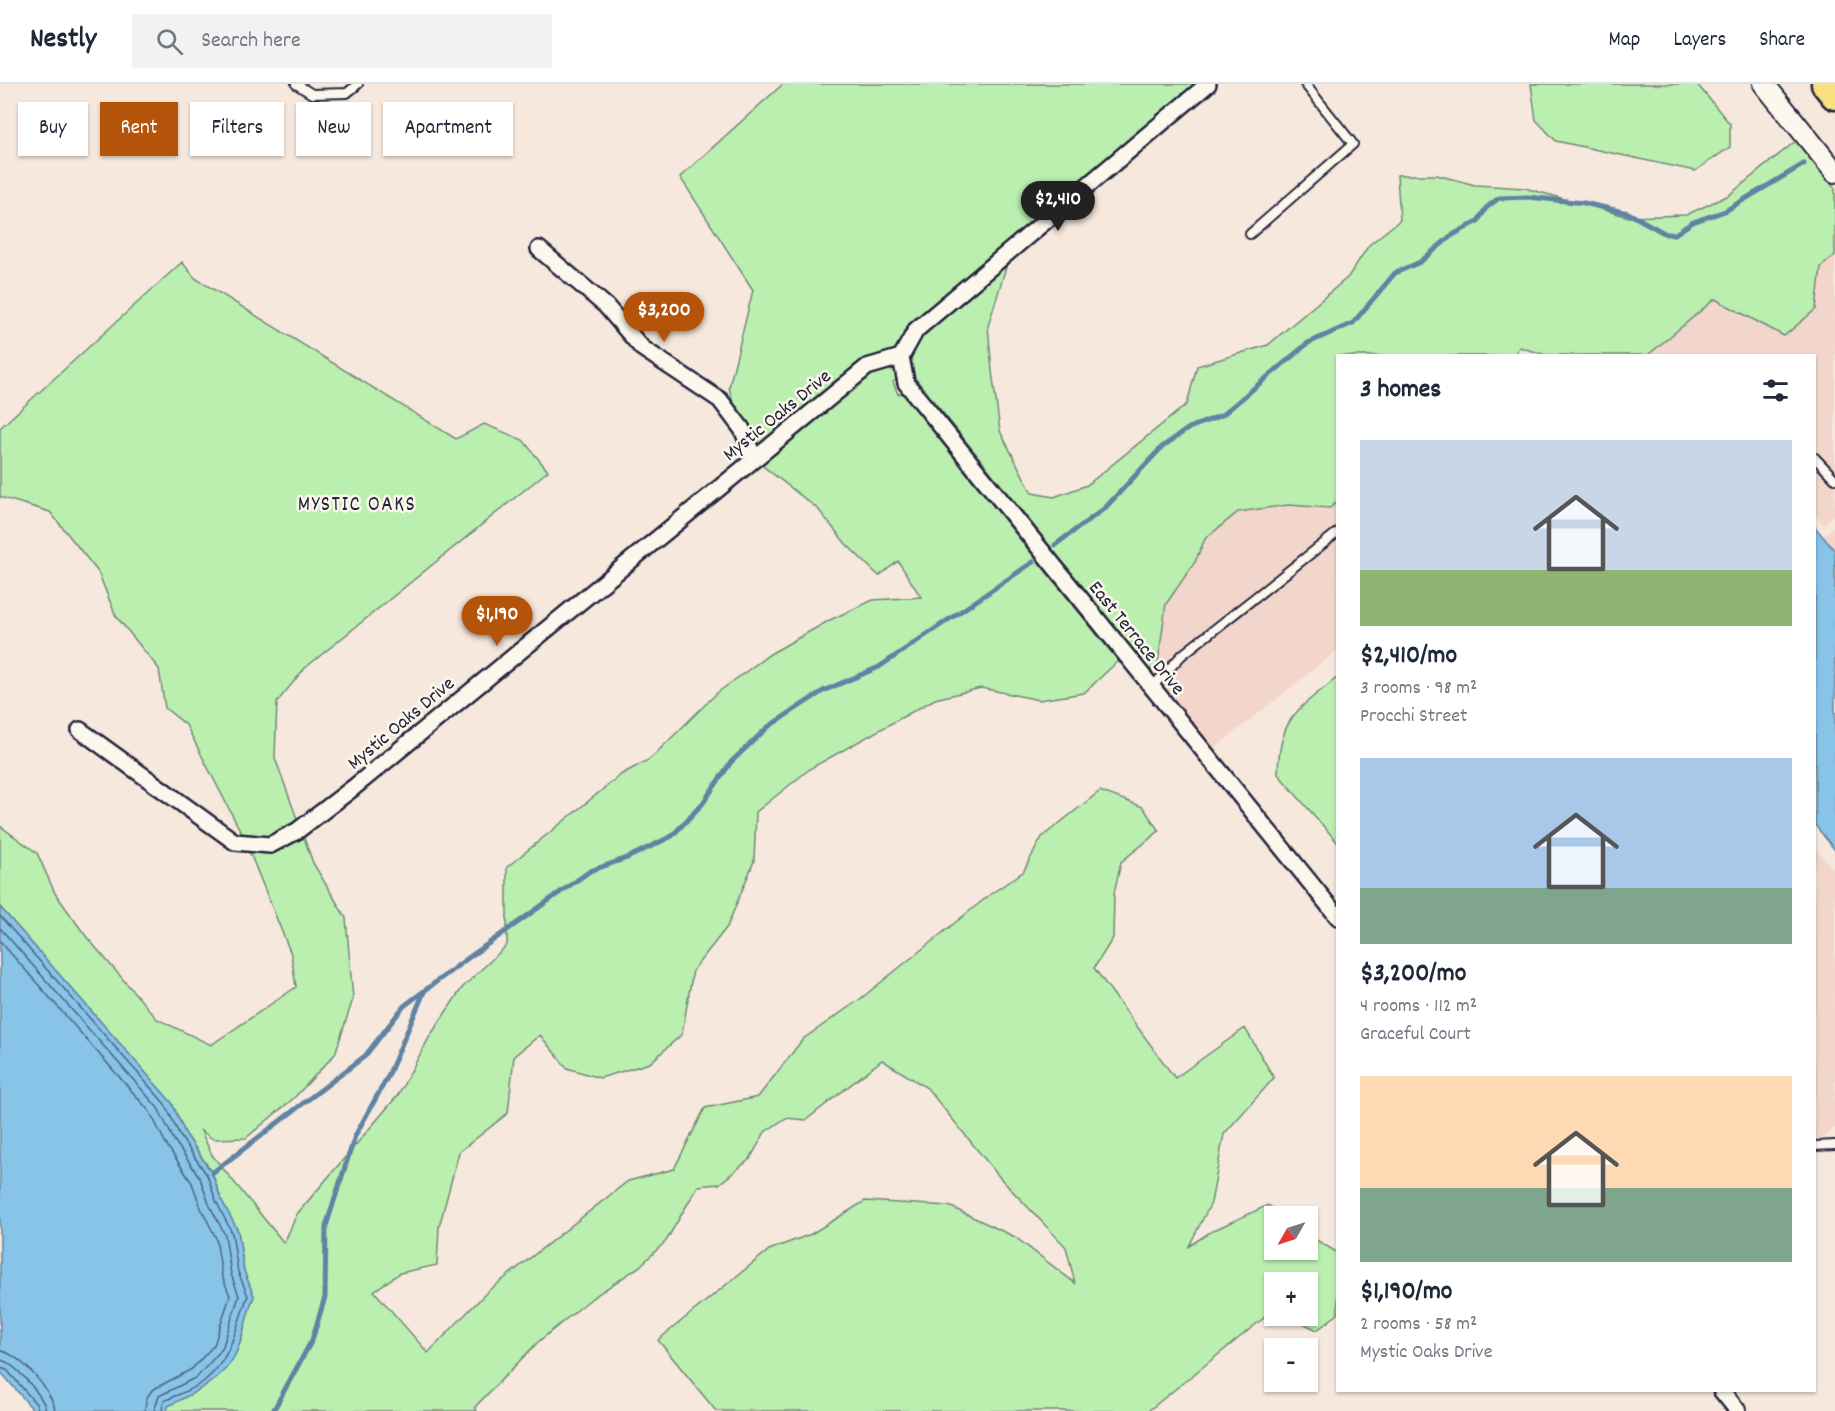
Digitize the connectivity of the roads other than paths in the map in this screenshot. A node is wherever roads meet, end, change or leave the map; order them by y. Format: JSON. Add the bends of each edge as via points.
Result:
{"nodes":[{"id":1,"x":296,"y":84,"type":"edge"},
{"id":2,"x":358,"y":84,"type":"edge"},
{"id":3,"x":1208,"y":84,"type":"edge"},
{"id":4,"x":1305,"y":84,"type":"edge"},
{"id":5,"x":1764,"y":84,"type":"edge"},
{"id":6,"x":1826,"y":84,"type":"edge"},
{"id":7,"x":1835,"y":95,"type":"edge"},
{"id":8,"x":1835,"y":172,"type":"edge"},
{"id":9,"x":1250,"y":234,"type":"dead end"},
{"id":10,"x":539,"y":249,"type":"dead end"},
{"id":11,"x":902,"y":357,"type":"junction"},
{"id":12,"x":754,"y":458,"type":"junction"},
{"id":13,"x":1816,"y":459,"type":"edge"},
{"id":14,"x":1835,"y":479,"type":"edge"},
{"id":15,"x":1336,"y":534,"type":"edge"},
{"id":16,"x":1152,"y":687,"type":"junction"},
{"id":17,"x":80,"y":730,"type":"dead end"},
{"id":18,"x":1336,"y":915,"type":"edge"},
{"id":19,"x":1835,"y":1145,"type":"edge"},
{"id":20,"x":1816,"y":1146,"type":"edge"},
{"id":21,"x":1723,"y":1392,"type":"edge"},
{"id":22,"x":1738,"y":1411,"type":"edge"}],
"edges":[{"from":1,"to":2,"type":"lane","via":[[312,94],[347,93]]},
{"from":3,"to":11,"type":"street","via":[[916,330]]},
{"from":4,"to":9,"type":"lane","via":[[1353,144]]},
{"from":5,"to":8,"type":"street"},
{"from":6,"to":7,"type":"highway"},
{"from":10,"to":12,"type":"street","via":[[606,306],[642,348],[720,400],[742,429]]},
{"from":11,"to":12,"type":"street","name":"Mystic Oaks Drive","via":[[867,367]]},
{"from":11,"to":16,"type":"street","name":"East Terrace Drive","via":[[906,383]]},
{"from":12,"to":17,"type":"street","name":"Mystic Oaks Drive","via":[[353,788],[297,831],[270,845],[235,842]]},
{"from":13,"to":14,"type":"lane"},
{"from":15,"to":16,"type":"lane","via":[[1182,655]]},
{"from":16,"to":18,"type":"street","name":"East Terrace Drive"},
{"from":19,"to":20,"type":"lane"},
{"from":21,"to":22,"type":"street"}]}
